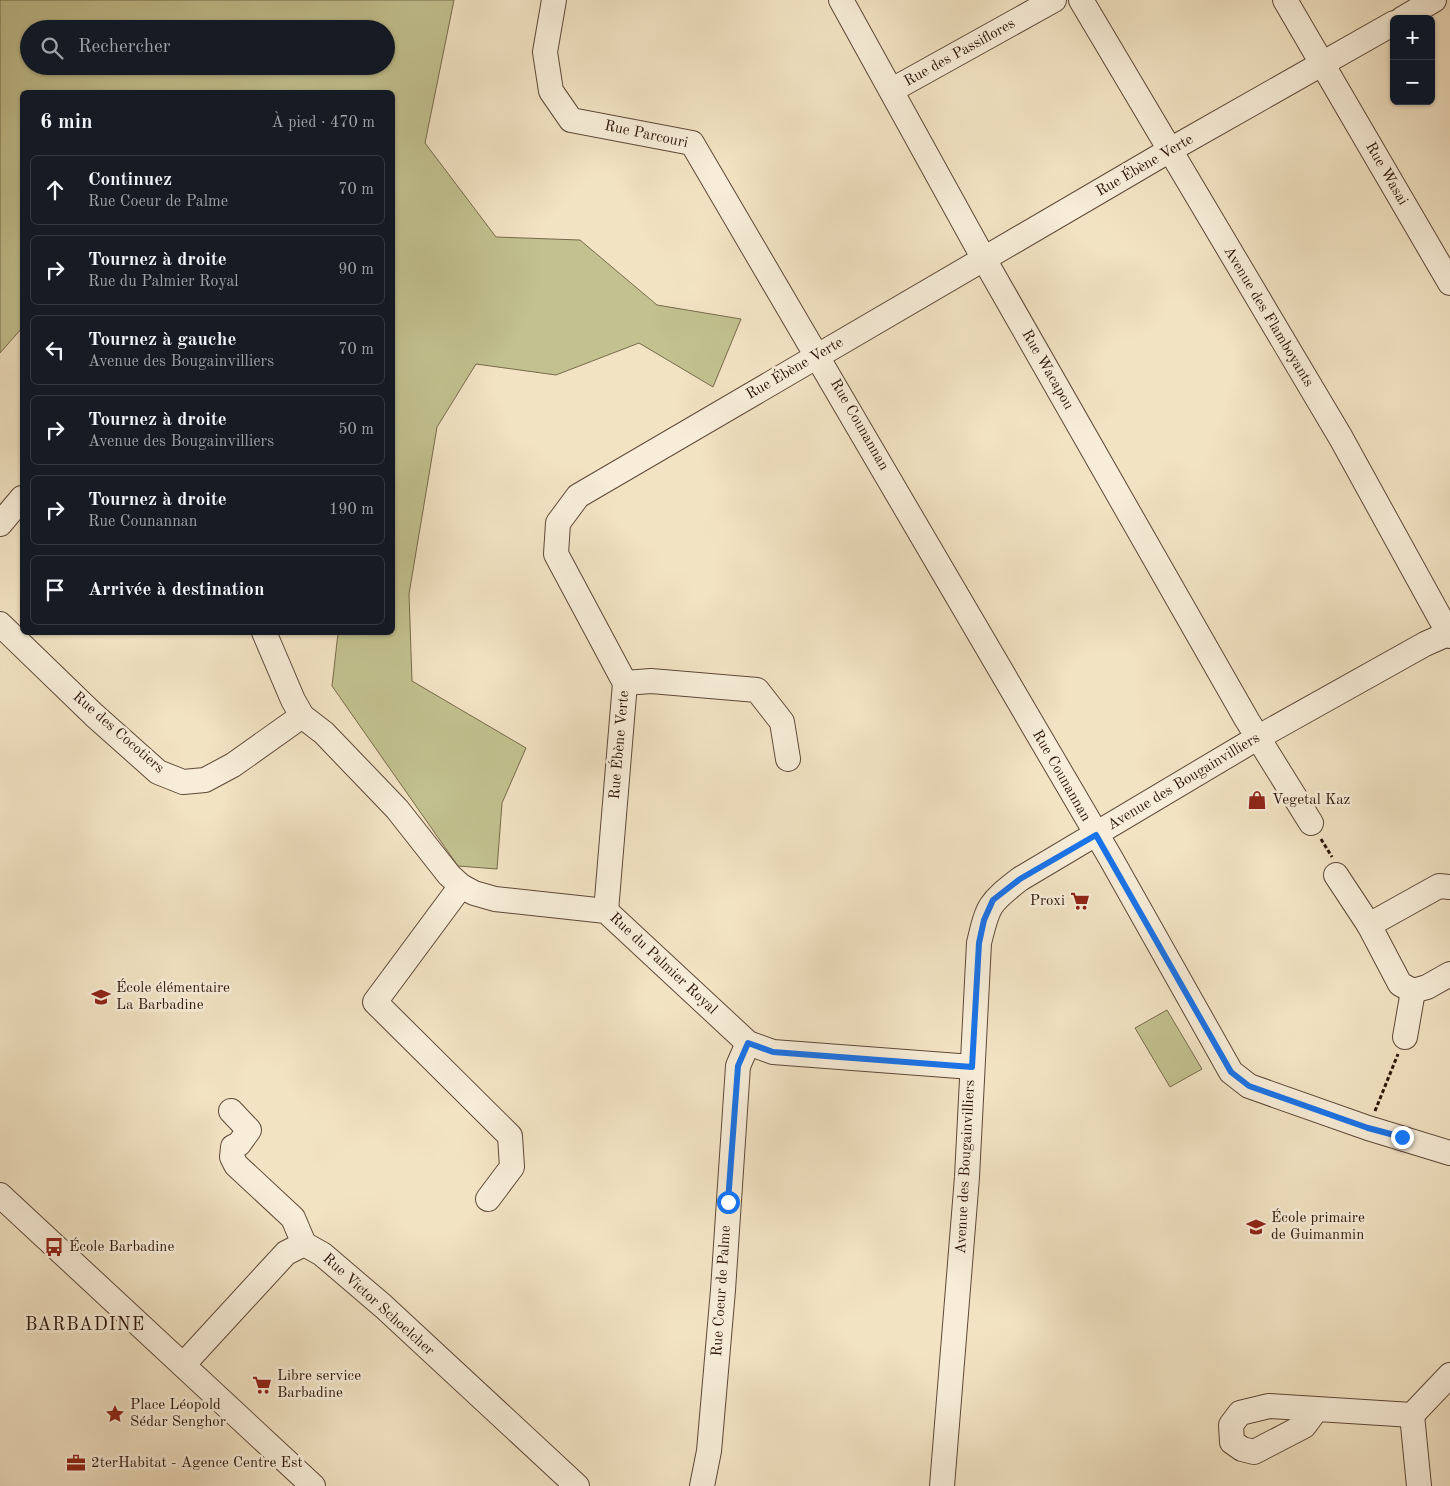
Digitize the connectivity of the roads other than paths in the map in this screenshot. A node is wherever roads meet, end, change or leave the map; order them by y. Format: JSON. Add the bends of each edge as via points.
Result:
{"nodes":[{"id":1,"x":554,"y":0,"type":"edge"},
{"id":2,"x":841,"y":0,"type":"edge"},
{"id":3,"x":1054,"y":0,"type":"edge"},
{"id":4,"x":1081,"y":0,"type":"edge"},
{"id":5,"x":1285,"y":0,"type":"edge"},
{"id":6,"x":1434,"y":0,"type":"edge"},
{"id":7,"x":1409,"y":15,"type":"edge"},
{"id":8,"x":1390,"y":25,"type":"edge"},
{"id":9,"x":1321,"y":65,"type":"junction"},
{"id":10,"x":892,"y":90,"type":"junction"},
{"id":11,"x":1170,"y":151,"type":"junction"},
{"id":12,"x":984,"y":259,"type":"junction"},
{"id":13,"x":1450,"y":283,"type":"edge"},
{"id":14,"x":818,"y":355,"type":"junction"},
{"id":15,"x":20,"y":500,"type":"edge"},
{"id":16,"x":0,"y":524,"type":"edge"},
{"id":17,"x":0,"y":624,"type":"edge"},
{"id":18,"x":1450,"y":634,"type":"edge"},
{"id":19,"x":265,"y":635,"type":"edge"},
{"id":20,"x":626,"y":683,"type":"junction"},
{"id":21,"x":302,"y":716,"type":"junction"},
{"id":22,"x":1258,"y":738,"type":"junction"},
{"id":23,"x":788,"y":759,"type":"dead end"},
{"id":24,"x":1311,"y":823,"type":"road end"},
{"id":25,"x":1096,"y":835,"type":"junction"},
{"id":26,"x":1336,"y":875,"type":"road end"},
{"id":27,"x":461,"y":886,"type":"junction"},
{"id":28,"x":1450,"y":887,"type":"edge"},
{"id":29,"x":606,"y":910,"type":"junction"},
{"id":30,"x":1369,"y":925,"type":"junction"},
{"id":31,"x":1450,"y":974,"type":"edge"},
{"id":32,"x":1413,"y":991,"type":"junction"},
{"id":33,"x":1404,"y":1037,"type":"road end"},
{"id":34,"x":748,"y":1043,"type":"junction"},
{"id":35,"x":972,"y":1067,"type":"junction"},
{"id":36,"x":232,"y":1111,"type":"dead end"},
{"id":37,"x":1450,"y":1153,"type":"edge"},
{"id":38,"x":0,"y":1195,"type":"edge"},
{"id":39,"x":488,"y":1199,"type":"dead end"},
{"id":40,"x":304,"y":1244,"type":"junction"},
{"id":41,"x":183,"y":1364,"type":"junction"},
{"id":42,"x":1450,"y":1376,"type":"edge"},
{"id":43,"x":1316,"y":1410,"type":"dead end"},
{"id":44,"x":1412,"y":1416,"type":"junction"},
{"id":45,"x":313,"y":1486,"type":"edge"},
{"id":46,"x":576,"y":1486,"type":"edge"},
{"id":47,"x":702,"y":1486,"type":"edge"},
{"id":48,"x":942,"y":1486,"type":"edge"},
{"id":49,"x":1419,"y":1486,"type":"edge"}],
"edges":[{"from":1,"to":14,"type":"street","name":"Rue Parcouri","via":[[546,62],[551,91],[572,120],[692,143]]},
{"from":2,"to":10,"type":"street","name":"Rue Wacapou","via":[[881,76]]},
{"from":3,"to":10,"type":"street","name":"Rue des Passiflores"},
{"from":4,"to":11,"type":"street","name":"Avenue des Flamboyants"},
{"from":5,"to":9,"type":"street","name":"Rue Wasai"},
{"from":6,"to":7,"type":"street"},
{"from":8,"to":9,"type":"street","name":"Rue Ébène Verte"},
{"from":9,"to":11,"type":"street","name":"Rue Ébène Verte"},
{"from":9,"to":13,"type":"street","name":"Rue Wasai"},
{"from":10,"to":12,"type":"street","name":"Rue Wacapou"},
{"from":11,"to":12,"type":"street","name":"Rue Ébène Verte"},
{"from":11,"to":18,"type":"street","name":"Avenue des Flamboyants","via":[[1341,438]]},
{"from":12,"to":14,"type":"street","name":"Rue Ébène Verte"},
{"from":12,"to":22,"type":"street","name":"Rue Wacapou"},
{"from":14,"to":20,"type":"street","name":"Rue Ébène Verte","via":[[578,496],[558,523],[556,554]]},
{"from":14,"to":25,"type":"street","name":"Rue Counannan"},
{"from":15,"to":16,"type":"street"},
{"from":17,"to":21,"type":"street","name":"Rue des Cocotiers","via":[[151,766],[183,782],[205,780],[233,765]]},
{"from":18,"to":22,"type":"street","name":"Avenue des Bougainvilliers","via":[[1425,644]]},
{"from":19,"to":21,"type":"street","name":"Rue du Palmier Royal"},
{"from":20,"to":23,"type":"street","via":[[651,680],[757,690],[782,722]]},
{"from":20,"to":29,"type":"street","name":"Rue Ébène Verte"},
{"from":21,"to":27,"type":"street","name":"Rue du Palmier Royal","via":[[324,733],[397,810]]},
{"from":22,"to":24,"type":"street","name":"Rue Wacapou"},
{"from":22,"to":25,"type":"street","name":"Avenue des Bougainvilliers"},
{"from":25,"to":35,"type":"street","name":"Avenue des Bougainvilliers","via":[[1020,879],[993,900],[979,943]]},
{"from":25,"to":37,"type":"street","name":"Rue Counannan","via":[[1231,1072],[1249,1086]]},
{"from":26,"to":30,"type":"street"},
{"from":27,"to":29,"type":"street","name":"Rue du Palmier Royal","via":[[495,899]]},
{"from":27,"to":39,"type":"street","via":[[375,1002],[510,1136],[512,1168]]},
{"from":28,"to":30,"type":"street","via":[[1439,886]]},
{"from":29,"to":34,"type":"street","name":"Rue du Palmier Royal"},
{"from":30,"to":32,"type":"street","via":[[1400,984]]},
{"from":31,"to":32,"type":"street"},
{"from":32,"to":33,"type":"street"},
{"from":34,"to":35,"type":"street","name":"Rue du Palmier Royal","via":[[773,1052]]},
{"from":34,"to":47,"type":"street","name":"Rue Coeur de Palme","via":[[738,1066],[723,1290],[709,1451]]},
{"from":35,"to":48,"type":"street","name":"Avenue des Bougainvilliers","via":[[967,1178]]},
{"from":36,"to":40,"type":"street","via":[[249,1130],[233,1147],[232,1157],[236,1165],[293,1218]]},
{"from":38,"to":41,"type":"street"},
{"from":40,"to":41,"type":"street","via":[[286,1253]]},
{"from":40,"to":46,"type":"street","name":"Rue Victor Schoelcher","via":[[322,1254],[383,1306]]},
{"from":41,"to":45,"type":"street"},
{"from":42,"to":44,"type":"street"},
{"from":43,"to":44,"type":"street"},
{"from":44,"to":49,"type":"street"}]}
